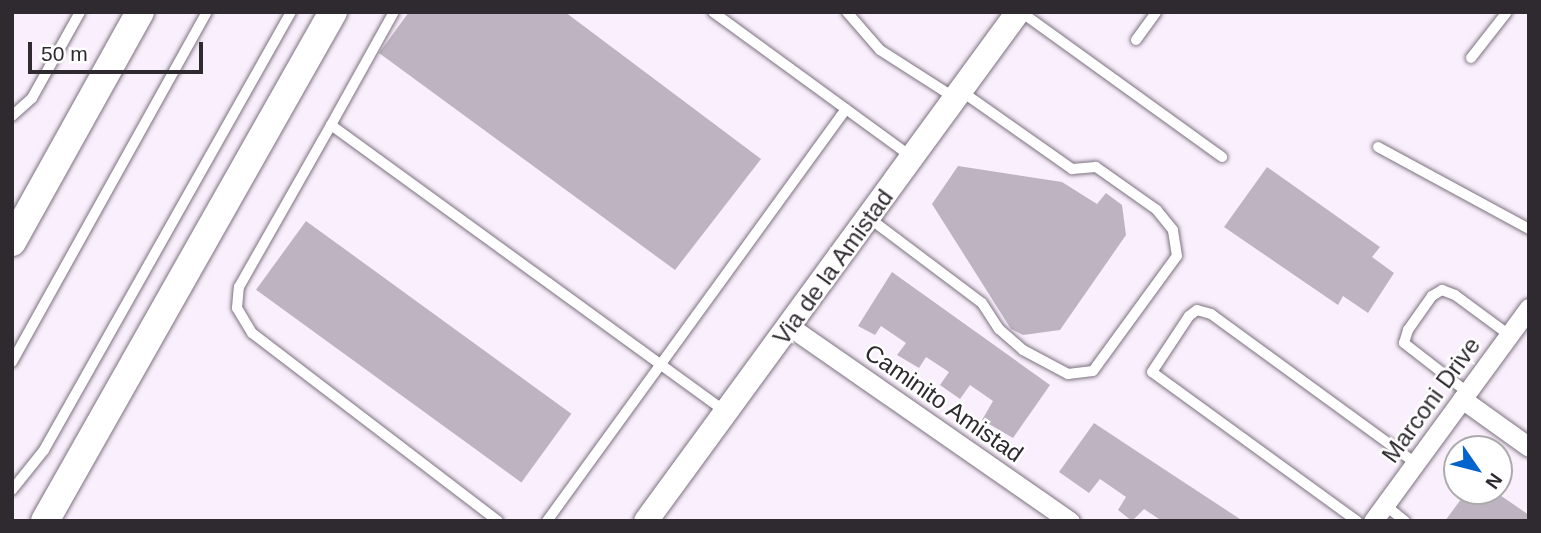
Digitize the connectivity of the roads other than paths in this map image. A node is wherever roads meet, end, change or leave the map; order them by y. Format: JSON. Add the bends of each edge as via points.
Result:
{"nodes":[{"id":1,"x":80,"y":12,"type":"edge"},
{"id":2,"x":140,"y":12,"type":"edge"},
{"id":3,"x":207,"y":12,"type":"edge"},
{"id":4,"x":291,"y":12,"type":"edge"},
{"id":5,"x":333,"y":12,"type":"edge"},
{"id":6,"x":394,"y":12,"type":"edge"},
{"id":7,"x":713,"y":12,"type":"edge"},
{"id":8,"x":847,"y":12,"type":"edge"},
{"id":9,"x":1020,"y":12,"type":"edge"},
{"id":10,"x":1156,"y":12,"type":"edge"},
{"id":11,"x":1507,"y":12,"type":"edge"},
{"id":12,"x":1136,"y":40,"type":"dead end"},
{"id":13,"x":1471,"y":58,"type":"dead end"},
{"id":14,"x":958,"y":95,"type":"junction"},
{"id":15,"x":846,"y":109,"type":"junction"},
{"id":16,"x":12,"y":117,"type":"edge"},
{"id":17,"x":331,"y":125,"type":"junction"},
{"id":18,"x":1378,"y":147,"type":"dead end"},
{"id":19,"x":912,"y":157,"type":"junction"},
{"id":20,"x":1222,"y":157,"type":"dead end"},
{"id":21,"x":869,"y":217,"type":"junction"},
{"id":22,"x":1529,"y":229,"type":"edge"},
{"id":23,"x":12,"y":242,"type":"edge"},
{"id":24,"x":1529,"y":308,"type":"edge"},
{"id":25,"x":789,"y":326,"type":"junction"},
{"id":26,"x":1509,"y":335,"type":"junction"},
{"id":27,"x":12,"y":362,"type":"edge"},
{"id":28,"x":661,"y":364,"type":"junction"},
{"id":29,"x":1465,"y":396,"type":"junction"},
{"id":30,"x":726,"y":412,"type":"junction"},
{"id":31,"x":1529,"y":447,"type":"edge"},
{"id":32,"x":1415,"y":463,"type":"junction"},
{"id":33,"x":12,"y":490,"type":"edge"},
{"id":34,"x":1385,"y":505,"type":"junction"},
{"id":35,"x":45,"y":521,"type":"edge"},
{"id":36,"x":498,"y":521,"type":"edge"},
{"id":37,"x":547,"y":521,"type":"edge"},
{"id":38,"x":646,"y":521,"type":"edge"},
{"id":39,"x":1070,"y":521,"type":"edge"},
{"id":40,"x":1357,"y":521,"type":"edge"},
{"id":41,"x":1373,"y":521,"type":"edge"},
{"id":42,"x":1405,"y":521,"type":"edge"}],
"edges":[{"from":1,"to":16,"type":"lane","via":[[32,98]]},
{"from":2,"to":23,"type":"main road"},
{"from":3,"to":27,"type":"lane"},
{"from":4,"to":33,"type":"lane","via":[[44,450]]},
{"from":5,"to":35,"type":"main road"},
{"from":6,"to":17,"type":"lane"},
{"from":7,"to":15,"type":"lane"},
{"from":8,"to":14,"type":"lane","via":[[880,50]]},
{"from":9,"to":14,"type":"street","name":"Via de la Amistad"},
{"from":9,"to":20,"type":"lane"},
{"from":10,"to":12,"type":"lane"},
{"from":11,"to":13,"type":"lane"},
{"from":14,"to":19,"type":"street","name":"Via de la Amistad"},
{"from":14,"to":21,"type":"lane","via":[[1072,169],[1096,167],[1157,210],[1173,230],[1177,256],[1093,371],[1068,374],[1023,350],[999,329],[982,303]]},
{"from":15,"to":19,"type":"lane"},
{"from":15,"to":28,"type":"lane"},
{"from":17,"to":28,"type":"lane"},
{"from":17,"to":36,"type":"lane","via":[[239,287],[237,308],[251,333]]},
{"from":18,"to":22,"type":"lane","via":[[1514,216]]},
{"from":19,"to":21,"type":"street","name":"Via de la Amistad"},
{"from":21,"to":25,"type":"street","name":"Via de la Amistad"},
{"from":24,"to":26,"type":"street","name":"Marconi Drive"},
{"from":25,"to":30,"type":"street","name":"Via de la Amistad"},
{"from":25,"to":39,"type":"street","name":"Caminito Amistad"},
{"from":26,"to":29,"type":"street","name":"Marconi Drive"},
{"from":26,"to":29,"type":"lane","via":[[1442,290],[1424,307],[1404,343]]},
{"from":28,"to":30,"type":"lane"},
{"from":28,"to":37,"type":"lane"},
{"from":29,"to":31,"type":"street"},
{"from":29,"to":32,"type":"street","name":"Marconi Drive"},
{"from":30,"to":38,"type":"street","name":"Via de la Amistad"},
{"from":32,"to":34,"type":"street","name":"Marconi Drive"},
{"from":32,"to":40,"type":"lane","via":[[1211,314],[1197,310],[1189,316],[1152,372]]},
{"from":34,"to":41,"type":"street","name":"Marconi Drive"},
{"from":34,"to":42,"type":"lane"}]}
